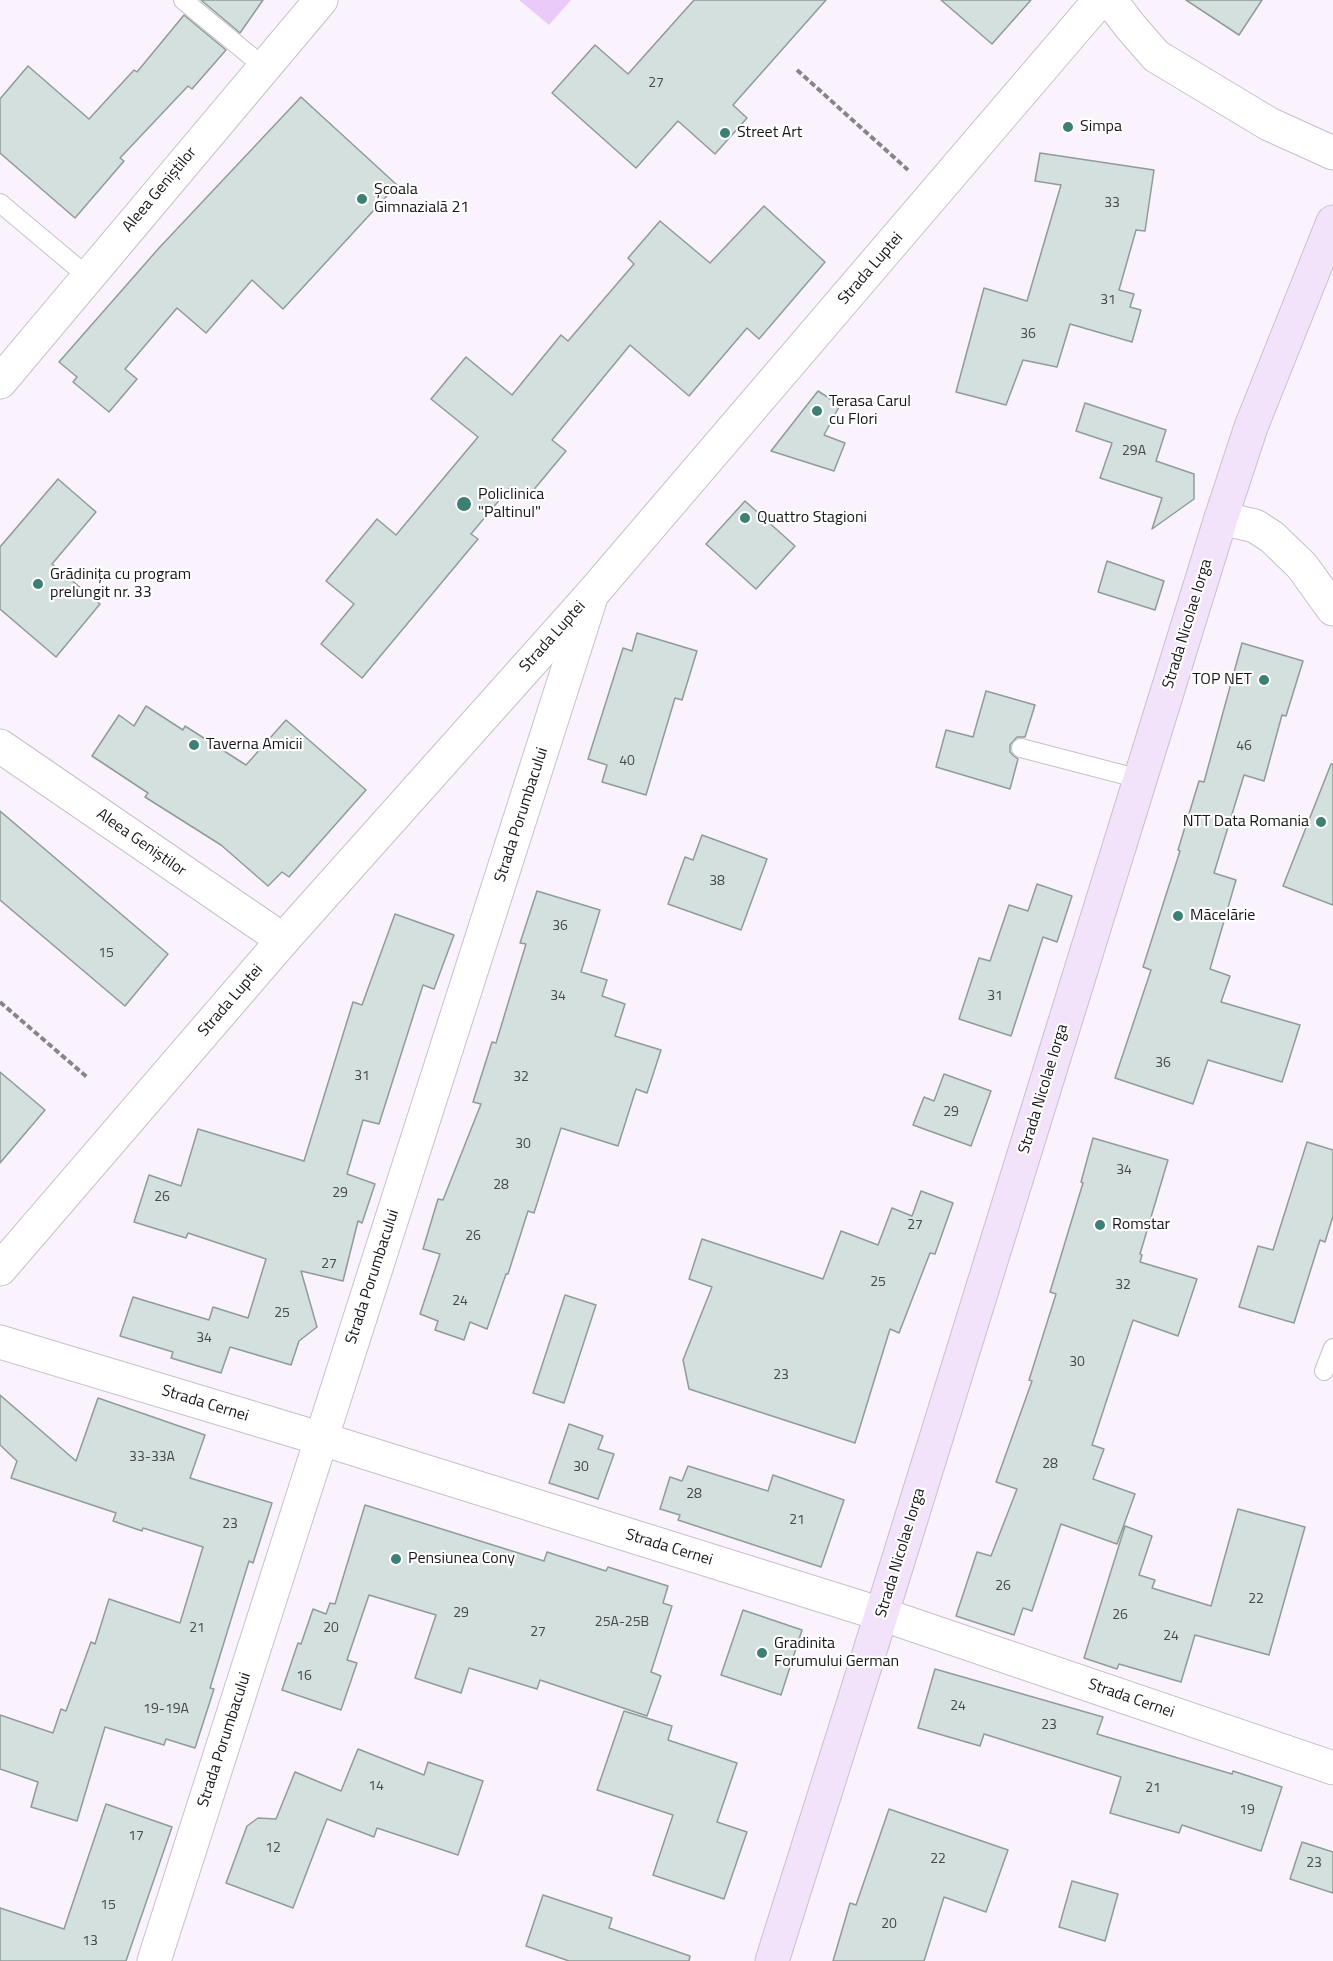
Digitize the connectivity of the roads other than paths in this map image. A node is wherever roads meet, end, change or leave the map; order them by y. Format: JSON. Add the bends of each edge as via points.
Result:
{"nodes":[{"id":1,"x":183,"y":0,"type":"edge"},
{"id":2,"x":321,"y":0,"type":"edge"},
{"id":3,"x":1100,"y":0,"type":"edge"},
{"id":4,"x":1110,"y":0,"type":"edge"},
{"id":5,"x":264,"y":67,"type":"junction"},
{"id":6,"x":1333,"y":153,"type":"edge"},
{"id":7,"x":0,"y":203,"type":"edge"},
{"id":8,"x":1333,"y":222,"type":"edge"},
{"id":9,"x":87,"y":276,"type":"junction"},
{"id":10,"x":0,"y":382,"type":"edge"},
{"id":11,"x":1221,"y":518,"type":"junction"},
{"id":12,"x":592,"y":594,"type":"junction"},
{"id":13,"x":1333,"y":609,"type":"edge"},
{"id":14,"x":0,"y":746,"type":"edge"},
{"id":15,"x":1021,"y":748,"type":"dead end"},
{"id":16,"x":1140,"y":779,"type":"junction"},
{"id":17,"x":283,"y":940,"type":"junction"},
{"id":18,"x":0,"y":1269,"type":"edge"},
{"id":19,"x":0,"y":1342,"type":"edge"},
{"id":20,"x":1333,"y":1348,"type":"edge"},
{"id":21,"x":1324,"y":1371,"type":"dead end"},
{"id":22,"x":322,"y":1439,"type":"junction"},
{"id":23,"x":881,"y":1614,"type":"junction"},
{"id":24,"x":1333,"y":1768,"type":"edge"},
{"id":25,"x":154,"y":1961,"type":"edge"},
{"id":26,"x":772,"y":1961,"type":"edge"}],
"edges":[{"from":1,"to":5,"type":"lane"},
{"from":2,"to":5,"type":"street","name":"Aleea Geniștilor"},
{"from":3,"to":12,"type":"street","name":"Strada Luptei"},
{"from":4,"to":6,"type":"street","via":[[1156,56],[1269,124]]},
{"from":5,"to":9,"type":"street","name":"Aleea Geniștilor"},
{"from":7,"to":9,"type":"lane"},
{"from":8,"to":11,"type":"main road","name":"Strada Nicolae Iorga","via":[[1251,427]]},
{"from":9,"to":10,"type":"street","name":"Aleea Geniștilor"},
{"from":11,"to":13,"type":"street","via":[[1255,526],[1272,537],[1302,567]]},
{"from":11,"to":16,"type":"main road","name":"Strada Nicolae Iorga"},
{"from":12,"to":17,"type":"street","name":"Strada Luptei"},
{"from":12,"to":22,"type":"street","name":"Strada Porumbacului"},
{"from":14,"to":17,"type":"street","name":"Aleea Geniștilor"},
{"from":15,"to":16,"type":"lane"},
{"from":16,"to":23,"type":"main road","name":"Strada Nicolae Iorga"},
{"from":17,"to":18,"type":"street","name":"Strada Luptei"},
{"from":19,"to":22,"type":"street","name":"Strada Cernei"},
{"from":20,"to":21,"type":"lane"},
{"from":22,"to":23,"type":"street","name":"Strada Cernei"},
{"from":22,"to":25,"type":"street","name":"Strada Porumbacului"},
{"from":23,"to":24,"type":"street","name":"Strada Cernei"},
{"from":23,"to":26,"type":"main road","name":"Strada Nicolae Iorga"}]}
